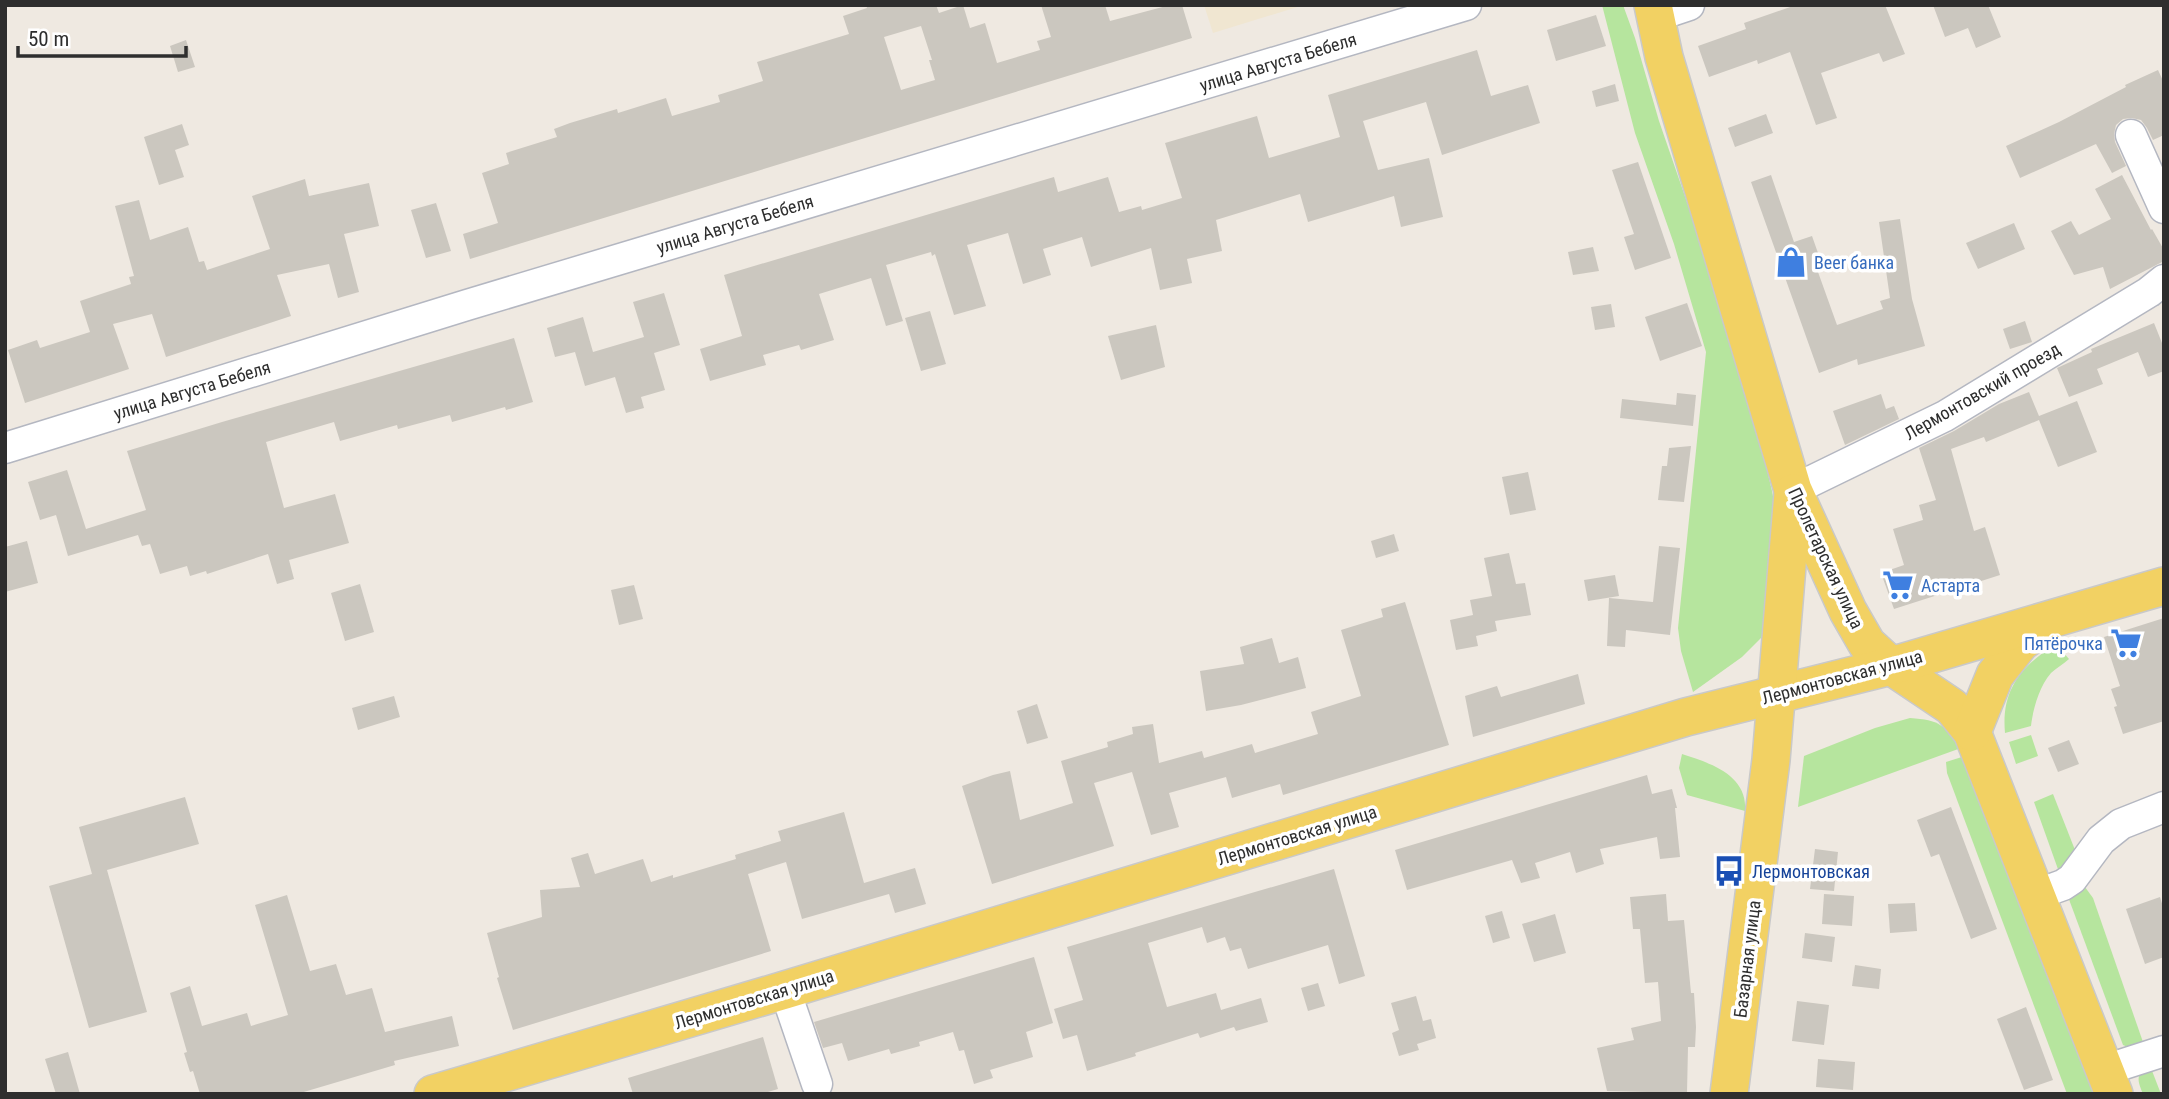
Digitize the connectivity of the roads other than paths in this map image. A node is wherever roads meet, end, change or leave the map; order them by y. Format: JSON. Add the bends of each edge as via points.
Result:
{"nodes":[{"id":1,"x":1466,"y":5,"type":"edge"},
{"id":2,"x":1666,"y":9,"type":"edge"},
{"id":3,"x":2131,"y":135,"type":"dead end"},
{"id":4,"x":2164,"y":208,"type":"edge"},
{"id":5,"x":2164,"y":280,"type":"edge"},
{"id":6,"x":5,"y":448,"type":"edge"},
{"id":7,"x":1793,"y":490,"type":"junction"},
{"id":8,"x":2164,"y":586,"type":"edge"},
{"id":9,"x":2055,"y":618,"type":"junction"},
{"id":10,"x":1891,"y":666,"type":"junction"},
{"id":11,"x":1776,"y":695,"type":"junction"},
{"id":12,"x":1972,"y":732,"type":"junction"},
{"id":13,"x":2164,"y":807,"type":"edge"},
{"id":14,"x":2035,"y":895,"type":"junction"},
{"id":15,"x":785,"y":990,"type":"junction"},
{"id":16,"x":2164,"y":1051,"type":"edge"},
{"id":17,"x":2110,"y":1082,"type":"edge"},
{"id":18,"x":817,"y":1084,"type":"dead end"},
{"id":19,"x":433,"y":1094,"type":"edge"},
{"id":20,"x":1730,"y":1094,"type":"edge"}],
"edges":[{"from":1,"to":6,"type":"street","name":"улица Августа Бебеля"},
{"from":2,"to":7,"type":"main road","name":"Пролетарская улица","via":[[1664,57]]},
{"from":3,"to":4,"type":"street"},
{"from":5,"to":7,"type":"street","name":"Лермонтовский проезд","via":[[1945,416]]},
{"from":7,"to":10,"type":"main road","name":"Пролетарская улица","via":[[1848,611],[1867,644]]},
{"from":7,"to":11,"type":"main road","name":"Базарная улица"},
{"from":8,"to":9,"type":"main road","name":"Лермонтовская улица"},
{"from":9,"to":10,"type":"main road","name":"Лермонтовская улица"},
{"from":9,"to":12,"type":"main road","via":[[2005,660]]},
{"from":10,"to":11,"type":"main road","name":"Лермонтовская улица"},
{"from":10,"to":12,"type":"main road","name":"Пролетарская улица","via":[[1952,707]]},
{"from":11,"to":15,"type":"main road","name":"Лермонтовская улица","via":[[1686,717]]},
{"from":11,"to":20,"type":"main road","name":"Базарная улица"},
{"from":12,"to":14,"type":"main road","name":"Пролетарская улица"},
{"from":13,"to":14,"type":"street","via":[[2121,824],[2101,840],[2072,879]]},
{"from":14,"to":17,"type":"main road","name":"Пролетарская улица"},
{"from":15,"to":18,"type":"street"},
{"from":15,"to":19,"type":"main road","name":"Лермонтовская улица"},
{"from":16,"to":17,"type":"street"}]}
